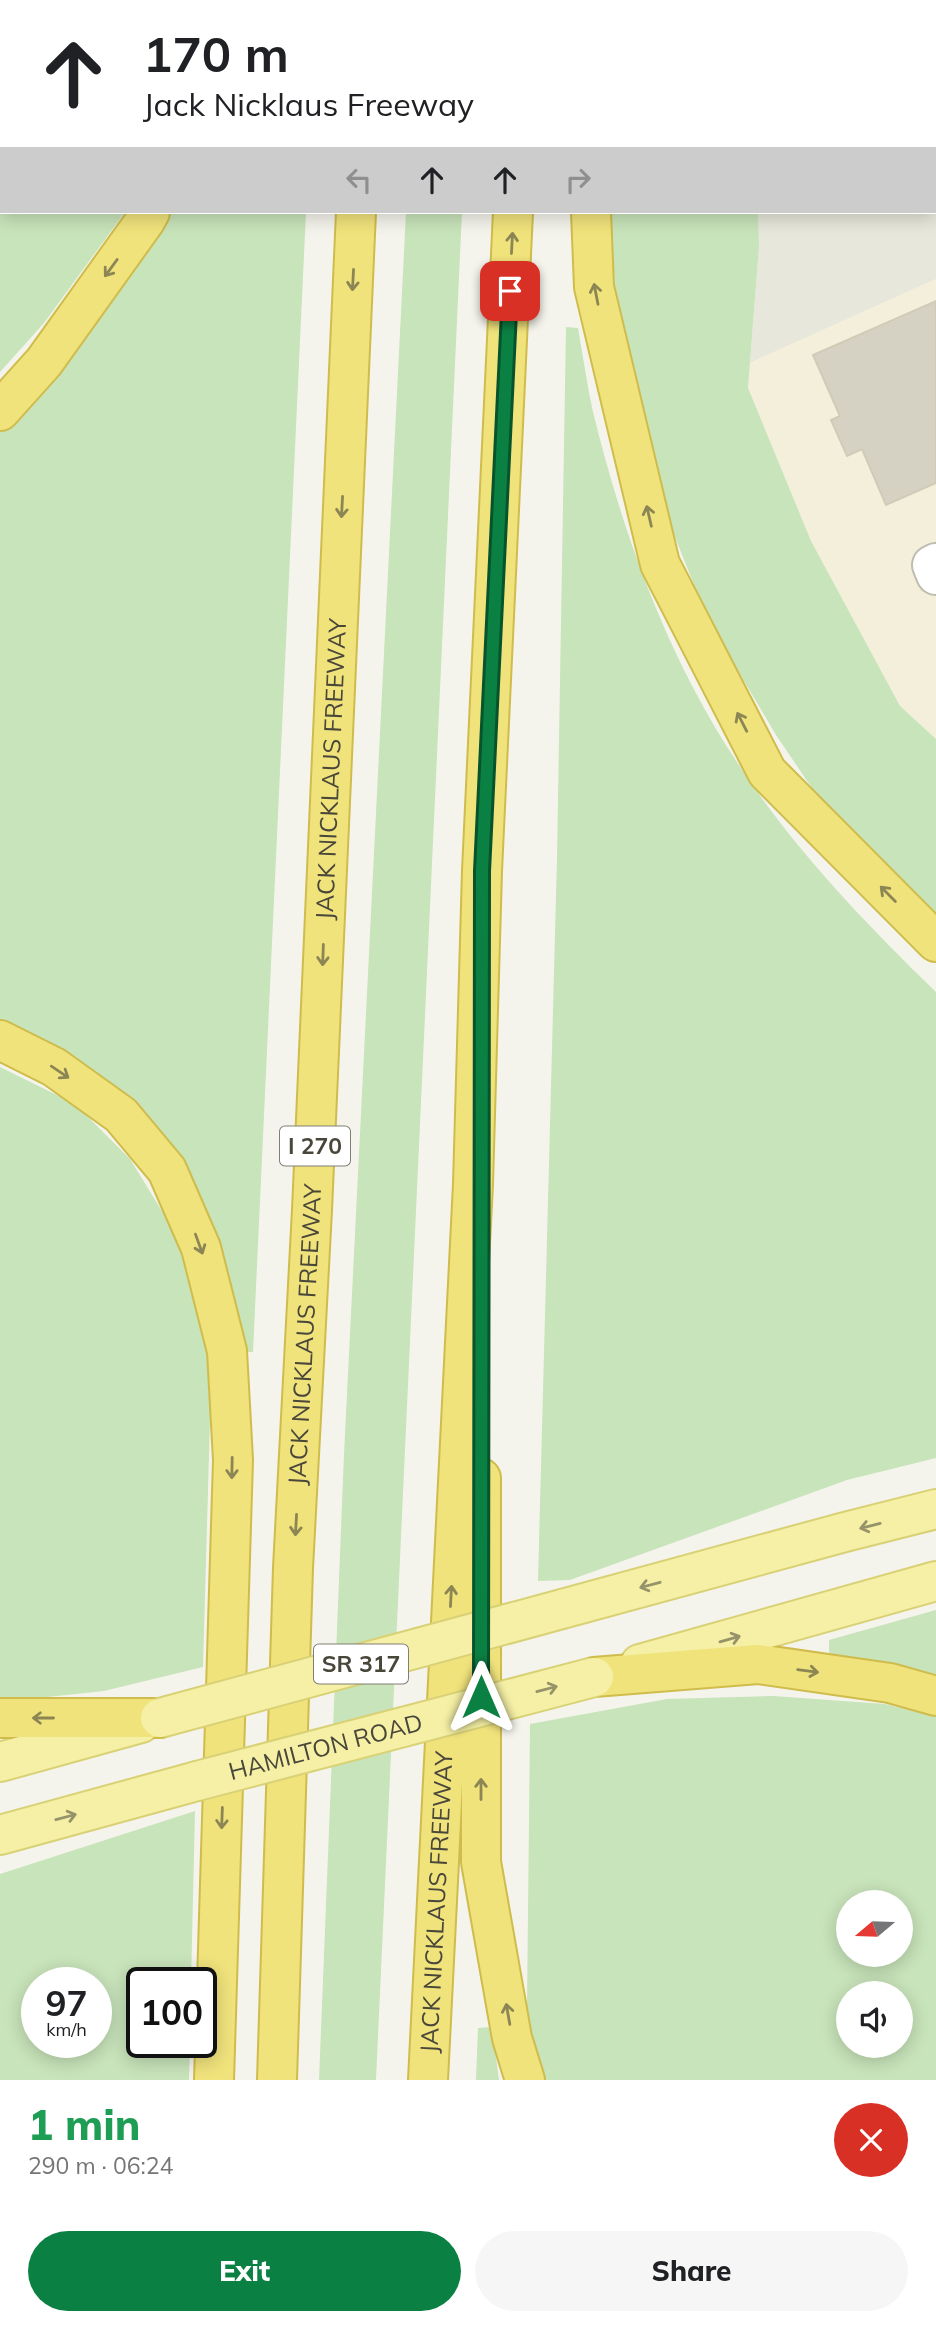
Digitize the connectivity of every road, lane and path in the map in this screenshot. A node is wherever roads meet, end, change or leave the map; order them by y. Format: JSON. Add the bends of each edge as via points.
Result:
{"nodes":[{"id":1,"x":149,"y":214,"type":"edge"},
{"id":2,"x":356,"y":214,"type":"edge"},
{"id":3,"x":513,"y":214,"type":"edge"},
{"id":4,"x":591,"y":214,"type":"edge"},
{"id":5,"x":0,"y":411,"type":"edge"},
{"id":6,"x":936,"y":563,"type":"edge"},
{"id":7,"x":936,"y":575,"type":"edge"},
{"id":8,"x":482,"y":871,"type":"junction"},
{"id":9,"x":936,"y":942,"type":"edge"},
{"id":10,"x":0,"y":1040,"type":"edge"},
{"id":11,"x":936,"y":1509,"type":"edge"},
{"id":12,"x":936,"y":1581,"type":"edge"},
{"id":13,"x":594,"y":1677,"type":"junction"},
{"id":14,"x":936,"y":1696,"type":"edge"},
{"id":15,"x":0,"y":1718,"type":"edge"},
{"id":16,"x":160,"y":1718,"type":"junction"},
{"id":17,"x":0,"y":1762,"type":"edge"},
{"id":18,"x":0,"y":1835,"type":"edge"},
{"id":19,"x":214,"y":2080,"type":"edge"},
{"id":20,"x":276,"y":2080,"type":"edge"},
{"id":21,"x":428,"y":2080,"type":"edge"},
{"id":22,"x":525,"y":2080,"type":"edge"}],
"edges":[{"from":1,"to":5,"type":"highway","one_way":true,"via":[[44,362]]},
{"from":2,"to":20,"type":"highway","name":"JACK NICKLAUS FREEWAY","number":"I 270","one_way":true,"via":[[293,1568]]},
{"from":8,"to":3,"type":"highway","name":"JACK NICKLAUS FREEWAY","one_way":true},
{"from":9,"to":4,"type":"highway","one_way":true,"via":[[767,772],[660,564],[594,287]]},
{"from":6,"to":7,"type":"lane","via":[[932,565]]},
{"from":21,"to":8,"type":"highway","name":"JACK NICKLAUS FREEWAY","one_way":true,"via":[[472,1184]]},
{"from":22,"to":8,"type":"highway","one_way":true,"via":[[512,2038],[481,1862]]},
{"from":10,"to":19,"type":"highway","one_way":true,"via":[[54,1067],[121,1115],[167,1170],[201,1248],[228,1351],[233,1460]]},
{"from":11,"to":16,"type":"main road","number":"SR 317","one_way":true,"bridge":true},
{"from":13,"to":12,"type":"main road","name":"HAMILTON ROAD","one_way":true},
{"from":13,"to":14,"type":"highway","one_way":true,"via":[[758,1664],[890,1683]]},
{"from":18,"to":13,"type":"main road","name":"HAMILTON ROAD","one_way":true,"bridge":true},
{"from":16,"to":15,"type":"highway","one_way":true},
{"from":16,"to":17,"type":"main road","number":"SR 317"}]}
